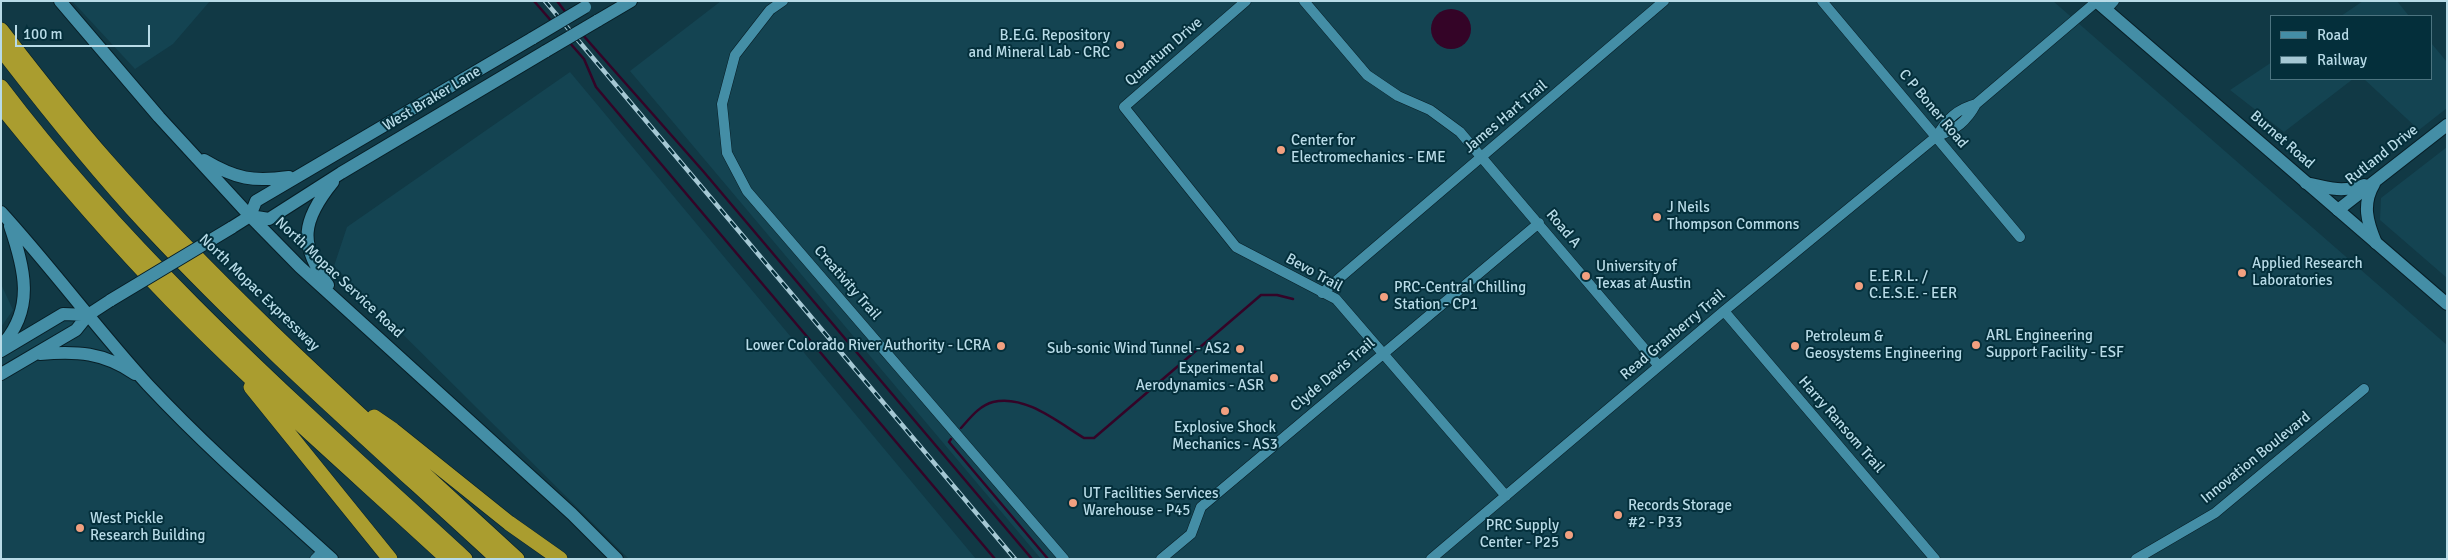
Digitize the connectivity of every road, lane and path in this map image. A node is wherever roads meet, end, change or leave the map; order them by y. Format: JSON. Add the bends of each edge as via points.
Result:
{"nodes":[{"id":1,"x":60,"y":1,"type":"edge"},
{"id":2,"x":631,"y":1,"type":"edge"},
{"id":3,"x":783,"y":1,"type":"edge"},
{"id":4,"x":1246,"y":1,"type":"edge"},
{"id":5,"x":1304,"y":1,"type":"edge"},
{"id":6,"x":1664,"y":1,"type":"edge"},
{"id":7,"x":1822,"y":1,"type":"edge"},
{"id":8,"x":2103,"y":3,"type":"edge"},
{"id":9,"x":590,"y":4,"type":"edge"},
{"id":10,"x":1,"y":30,"type":"edge"},
{"id":11,"x":1,"y":49,"type":"edge"},
{"id":12,"x":1,"y":87,"type":"edge"},
{"id":13,"x":1,"y":106,"type":"edge"},
{"id":14,"x":1124,"y":106,"type":"joint"},
{"id":15,"x":2447,"y":125,"type":"edge"},
{"id":16,"x":1937,"y":136,"type":"junction"},
{"id":17,"x":192,"y":153,"type":"junction"},
{"id":18,"x":1483,"y":157,"type":"junction"},
{"id":19,"x":341,"y":172,"type":"junction"},
{"id":20,"x":297,"y":176,"type":"junction"},
{"id":21,"x":2376,"y":180,"type":"junction"},
{"id":22,"x":2306,"y":183,"type":"junction"},
{"id":23,"x":2338,"y":210,"type":"junction"},
{"id":24,"x":4,"y":215,"type":"edge"},
{"id":25,"x":250,"y":216,"type":"junction"},
{"id":26,"x":1539,"y":223,"type":"junction"},
{"id":27,"x":2020,"y":237,"type":"dead end"},
{"id":28,"x":2376,"y":243,"type":"junction"},
{"id":29,"x":1322,"y":293,"type":"junction"},
{"id":30,"x":342,"y":304,"type":"junction"},
{"id":31,"x":2447,"y":304,"type":"edge"},
{"id":32,"x":1724,"y":311,"type":"junction"},
{"id":33,"x":88,"y":314,"type":"junction"},
{"id":34,"x":1,"y":346,"type":"edge"},
{"id":35,"x":1,"y":351,"type":"edge"},
{"id":36,"x":1382,"y":353,"type":"junction"},
{"id":37,"x":35,"y":355,"type":"junction"},
{"id":38,"x":230,"y":358,"type":"junction"},
{"id":39,"x":1659,"y":366,"type":"junction"},
{"id":40,"x":1,"y":374,"type":"edge"},
{"id":41,"x":147,"y":384,"type":"junction"},
{"id":42,"x":2364,"y":389,"type":"dead end"},
{"id":43,"x":339,"y":394,"type":"junction"},
{"id":44,"x":1506,"y":496,"type":"junction"},
{"id":45,"x":323,"y":556,"type":"edge"},
{"id":46,"x":390,"y":559,"type":"edge"},
{"id":47,"x":448,"y":559,"type":"edge"},
{"id":48,"x":465,"y":559,"type":"edge"},
{"id":49,"x":498,"y":559,"type":"edge"},
{"id":50,"x":517,"y":559,"type":"edge"},
{"id":51,"x":560,"y":559,"type":"edge"},
{"id":52,"x":617,"y":559,"type":"edge"},
{"id":53,"x":1064,"y":559,"type":"edge"},
{"id":54,"x":1161,"y":559,"type":"edge"},
{"id":55,"x":1431,"y":559,"type":"edge"},
{"id":56,"x":1935,"y":559,"type":"edge"},
{"id":57,"x":2136,"y":559,"type":"edge"}],
"edges":[{"from":1,"to":17,"type":"main road","name":"North Mopac Service Road"},
{"from":2,"to":19,"type":"main road","name":"West Braker Lane","bridge":true},
{"from":3,"to":53,"type":"street","name":"Creativity Trail","via":[[770,10],[735,56],[722,104],[727,152],[747,191]]},
{"from":4,"to":14,"type":"street","name":"Quantum Drive"},
{"from":5,"to":18,"type":"street","name":"Road A","via":[[1367,75],[1398,96],[1446,119]]},
{"from":6,"to":18,"type":"street","name":"James Hart Trail"},
{"from":7,"to":16,"type":"street","name":"C P Boner Road"},
{"from":8,"to":16,"type":"street","name":"Read Granberry Trail","via":[[1976,104],[1959,126]]},
{"from":8,"to":22,"type":"main road","name":"Burnet Road"},
{"from":9,"to":20,"type":"main road","name":"West Braker Lane","bridge":true},
{"from":10,"to":43,"type":"highway","name":"North Mopac Expressway","via":[[71,119],[154,212],[208,269]]},
{"from":11,"to":49,"type":"highway","via":[[95,166],[206,286]]},
{"from":12,"to":48,"type":"highway","via":[[82,186],[188,301]]},
{"from":13,"to":38,"type":"highway","via":[[113,239]]},
{"from":14,"to":29,"type":"street","name":"Bevo Trail","via":[[1236,247]]},
{"from":15,"to":21,"type":"main road","name":"Rutland Drive"},
{"from":16,"to":27,"type":"street","name":"C P Boner Road"},
{"from":16,"to":32,"type":"street","name":"Read Granberry Trail"},
{"from":17,"to":20,"type":"main road","via":[[237,178],[267,180]]},
{"from":17,"to":25,"type":"main road","name":"North Mopac Service Road"},
{"from":18,"to":26,"type":"street","name":"Road A"},
{"from":18,"to":29,"type":"street","name":"James Hart Trail"},
{"from":19,"to":25,"type":"main road","name":"West Braker Lane","via":[[269,219]]},
{"from":19,"to":30,"type":"main road","via":[[315,204],[309,222],[308,246],[313,262]]},
{"from":20,"to":25,"type":"main road","name":"West Braker Lane","via":[[254,202]]},
{"from":21,"to":22,"type":"main road","via":[[2346,190]]},
{"from":21,"to":23,"type":"main road","name":"Rutland Drive"},
{"from":21,"to":28,"type":"main road","via":[[2368,196],[2366,212]]},
{"from":22,"to":23,"type":"main road","name":"Burnet Road"},
{"from":23,"to":28,"type":"main road","name":"Burnet Road"},
{"from":24,"to":33,"type":"main road"},
{"from":24,"to":34,"type":"main road","via":[[24,274],[24,290],[14,328]]},
{"from":25,"to":30,"type":"main road","name":"North Mopac Service Road"},
{"from":25,"to":33,"type":"main road","name":"West Braker Lane","bridge":true},
{"from":26,"to":36,"type":"street","name":"Clyde Davis Trail"},
{"from":26,"to":39,"type":"street","name":"Road A"},
{"from":28,"to":31,"type":"main road","name":"Burnet Road"},
{"from":29,"to":36,"type":"street","name":"Bevo Trail","via":[[1336,299]]},
{"from":30,"to":52,"type":"main road","name":"North Mopac Service Road"},
{"from":32,"to":39,"type":"street","name":"Read Granberry Trail"},
{"from":32,"to":56,"type":"street","name":"Harry Ransom Trail"},
{"from":33,"to":35,"type":"main road","via":[[63,314]]},
{"from":33,"to":37,"type":"main road","name":"West Braker Lane","via":[[76,330]]},
{"from":33,"to":41,"type":"main road"},
{"from":36,"to":44,"type":"street","name":"Bevo Trail"},
{"from":36,"to":54,"type":"street","name":"Clyde Davis Trail","via":[[1201,507],[1191,534]]},
{"from":37,"to":40,"type":"main road","name":"West Braker Lane"},
{"from":37,"to":41,"type":"main road","via":[[87,352],[124,367]]},
{"from":38,"to":46,"type":"highway"},
{"from":38,"to":47,"type":"highway"},
{"from":39,"to":44,"type":"street","name":"Read Granberry Trail"},
{"from":41,"to":45,"type":"main road"},
{"from":42,"to":57,"type":"street","name":"Innovation Boulevard","via":[[2215,513]]},
{"from":43,"to":50,"type":"highway","name":"North Mopac Expressway"},
{"from":43,"to":51,"type":"highway","via":[[393,430],[509,523]]},
{"from":44,"to":55,"type":"street","name":"Read Granberry Trail"}]}
